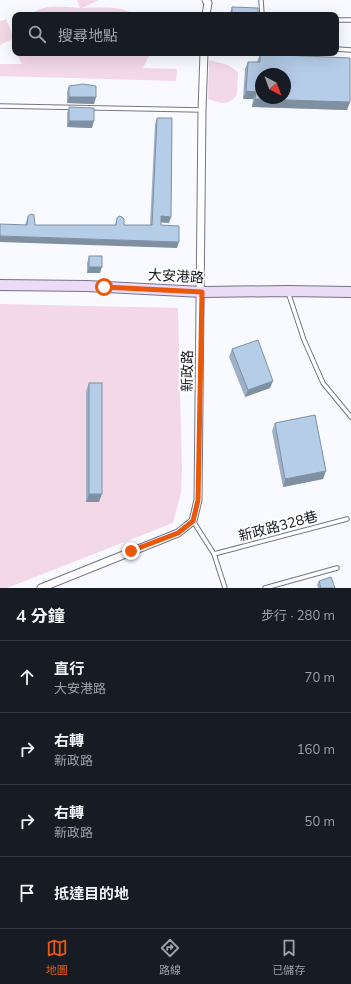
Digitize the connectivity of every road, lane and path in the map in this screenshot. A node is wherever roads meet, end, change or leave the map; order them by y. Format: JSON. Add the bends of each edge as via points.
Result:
{"nodes":[{"id":1,"x":206,"y":0,"type":"edge"},
{"id":2,"x":261,"y":0,"type":"edge"},
{"id":3,"x":206,"y":12,"type":"edge"},
{"id":4,"x":262,"y":12,"type":"edge"},
{"id":5,"x":339,"y":20,"type":"edge"},
{"id":6,"x":351,"y":20,"type":"edge"},
{"id":7,"x":339,"y":49,"type":"edge"},
{"id":8,"x":351,"y":50,"type":"edge"},
{"id":9,"x":204,"y":56,"type":"edge"},
{"id":10,"x":0,"y":106,"type":"edge"},
{"id":11,"x":202,"y":110,"type":"junction"},
{"id":12,"x":0,"y":285,"type":"edge"},
{"id":13,"x":288,"y":291,"type":"junction"},
{"id":14,"x":202,"y":292,"type":"junction"},
{"id":15,"x":351,"y":292,"type":"edge"},
{"id":16,"x":351,"y":417,"type":"edge"},
{"id":17,"x":347,"y":519,"type":"dead end"},
{"id":18,"x":193,"y":521,"type":"junction"},
{"id":19,"x":214,"y":554,"type":"junction"},
{"id":20,"x":337,"y":568,"type":"dead end"},
{"id":21,"x":41,"y":588,"type":"edge"},
{"id":22,"x":225,"y":588,"type":"edge"},
{"id":23,"x":264,"y":588,"type":"edge"}],
"edges":[{"from":1,"to":3,"type":"street"},
{"from":2,"to":4,"type":"lane"},
{"from":5,"to":6,"type":"lane"},
{"from":7,"to":8,"type":"lane"},
{"from":9,"to":11,"type":"street","name":"新政路"},
{"from":10,"to":11,"type":"lane"},
{"from":11,"to":14,"type":"street","name":"新政路"},
{"from":12,"to":14,"type":"main road","name":"大安港路","via":[[87,286]]},
{"from":13,"to":14,"type":"main road","name":"大安港路"},
{"from":13,"to":15,"type":"main road","name":"大安港路"},
{"from":13,"to":16,"type":"lane","via":[[304,340],[323,383]]},
{"from":14,"to":18,"type":"street","name":"新政路","via":[[198,500]]},
{"from":17,"to":19,"type":"lane","name":"新政路328巷"},
{"from":18,"to":19,"type":"lane"},
{"from":18,"to":21,"type":"street","via":[[178,533]]},
{"from":19,"to":22,"type":"lane"},
{"from":20,"to":23,"type":"lane"}]}
